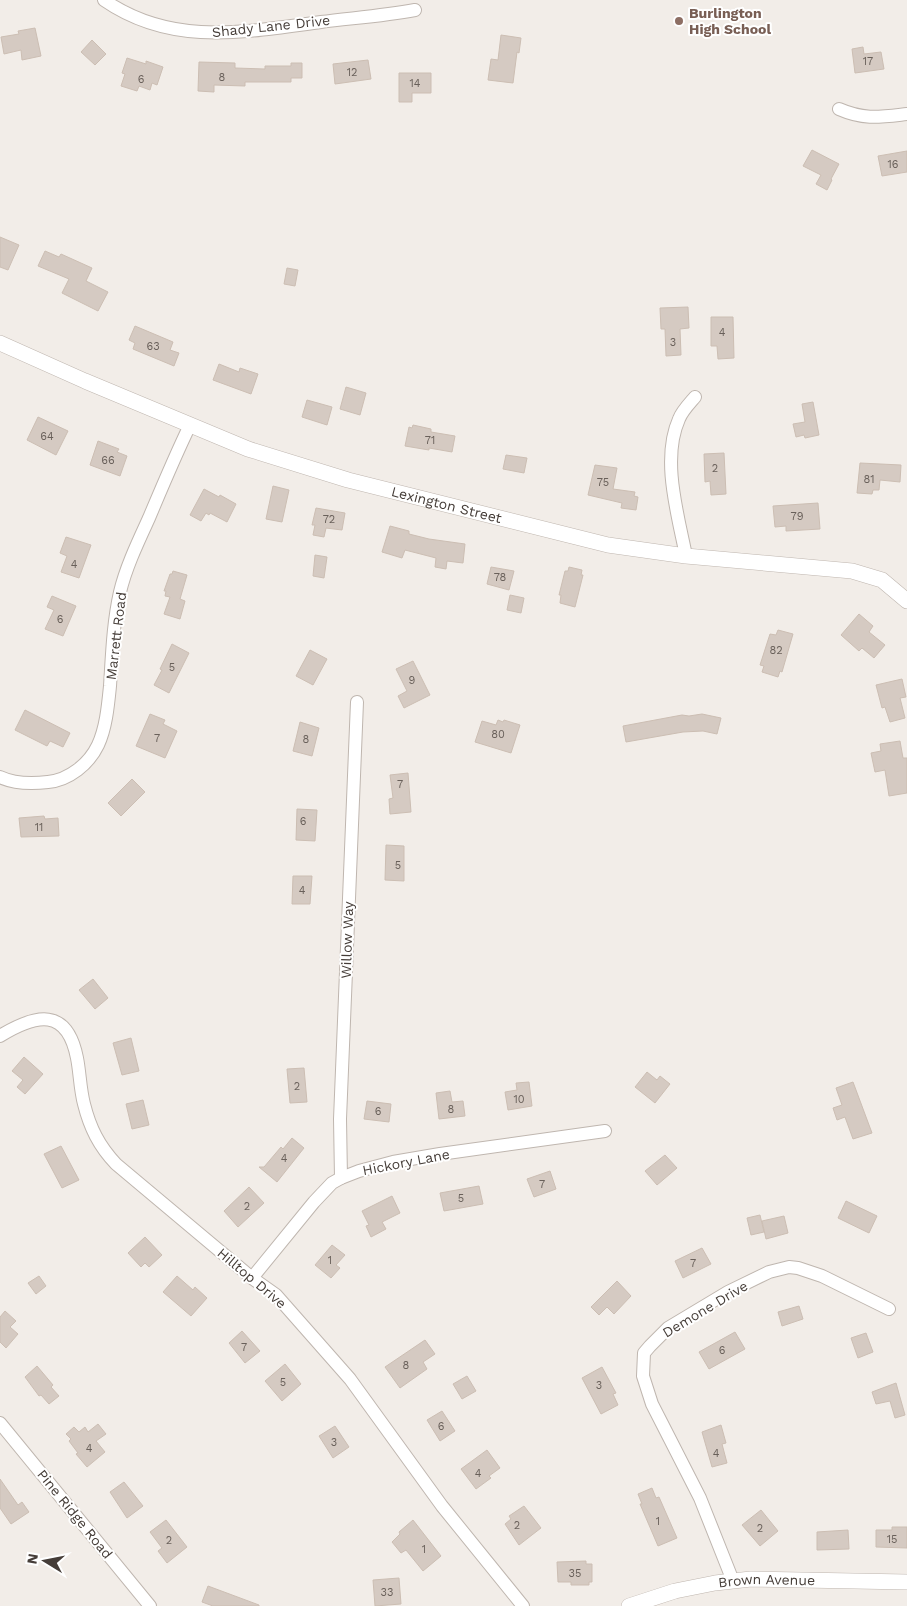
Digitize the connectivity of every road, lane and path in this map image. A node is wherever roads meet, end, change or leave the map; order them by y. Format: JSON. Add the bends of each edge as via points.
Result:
{"nodes":[{"id":1,"x":104,"y":0,"type":"edge"},
{"id":2,"x":415,"y":10,"type":"dead end"},
{"id":3,"x":839,"y":109,"type":"dead end"},
{"id":4,"x":907,"y":114,"type":"edge"},
{"id":5,"x":0,"y":343,"type":"edge"},
{"id":6,"x":695,"y":398,"type":"dead end"},
{"id":7,"x":190,"y":425,"type":"junction"},
{"id":8,"x":686,"y":556,"type":"junction"},
{"id":9,"x":907,"y":583,"type":"edge"},
{"id":10,"x":892,"y":588,"type":"junction"},
{"id":11,"x":907,"y":601,"type":"edge"},
{"id":12,"x":357,"y":702,"type":"dead end"},
{"id":13,"x":0,"y":777,"type":"edge"},
{"id":14,"x":0,"y":1036,"type":"edge"},
{"id":15,"x":605,"y":1131,"type":"dead end"},
{"id":16,"x":341,"y":1178,"type":"junction"},
{"id":17,"x":252,"y":1278,"type":"junction"},
{"id":18,"x":890,"y":1309,"type":"dead end"},
{"id":19,"x":0,"y":1423,"type":"edge"},
{"id":20,"x":733,"y":1581,"type":"junction"},
{"id":21,"x":907,"y":1582,"type":"edge"},
{"id":22,"x":150,"y":1606,"type":"edge"},
{"id":23,"x":523,"y":1606,"type":"edge"},
{"id":24,"x":629,"y":1606,"type":"edge"}],
"edges":[{"from":1,"to":2,"type":"street","name":"Shady Lane Drive","via":[[132,16],[194,33],[242,32]]},
{"from":3,"to":4,"type":"street","via":[[868,117]]},
{"from":5,"to":7,"type":"street","name":"Lexington Street"},
{"from":6,"to":8,"type":"street","via":[[680,417],[672,446],[672,479]]},
{"from":7,"to":8,"type":"street","name":"Lexington Street","via":[[248,449],[348,480],[608,545]]},
{"from":7,"to":13,"type":"street","name":"Marrett Road","via":[[137,544],[120,593],[108,699],[98,746],[86,763],[70,775],[53,781],[33,784]]},
{"from":8,"to":10,"type":"street","name":"Lexington Street","via":[[852,571],[882,580]]},
{"from":9,"to":10,"type":"street"},
{"from":10,"to":11,"type":"street","name":"Lexington Street"},
{"from":12,"to":16,"type":"street","name":"Willow Way","via":[[340,1132]]},
{"from":14,"to":17,"type":"street","name":"Hilltop Drive","via":[[41,1019],[54,1020],[63,1026],[77,1056],[83,1102],[102,1149]]},
{"from":15,"to":16,"type":"street","name":"Hickory Lane","via":[[432,1156],[359,1171]]},
{"from":16,"to":17,"type":"street","name":"Hickory Lane","via":[[314,1202]]},
{"from":17,"to":23,"type":"street","name":"Hilltop Drive","via":[[282,1301],[350,1379],[442,1506]]},
{"from":18,"to":20,"type":"street","name":"Demone Drive","via":[[822,1276],[788,1268],[769,1272],[728,1292],[668,1328],[644,1353],[643,1376],[652,1404],[700,1498]]},
{"from":19,"to":22,"type":"street","name":"Pine Ridge Road"},
{"from":20,"to":21,"type":"street","name":"Brown Avenue"},
{"from":20,"to":24,"type":"street","name":"Brown Avenue","via":[[675,1591]]}]}
